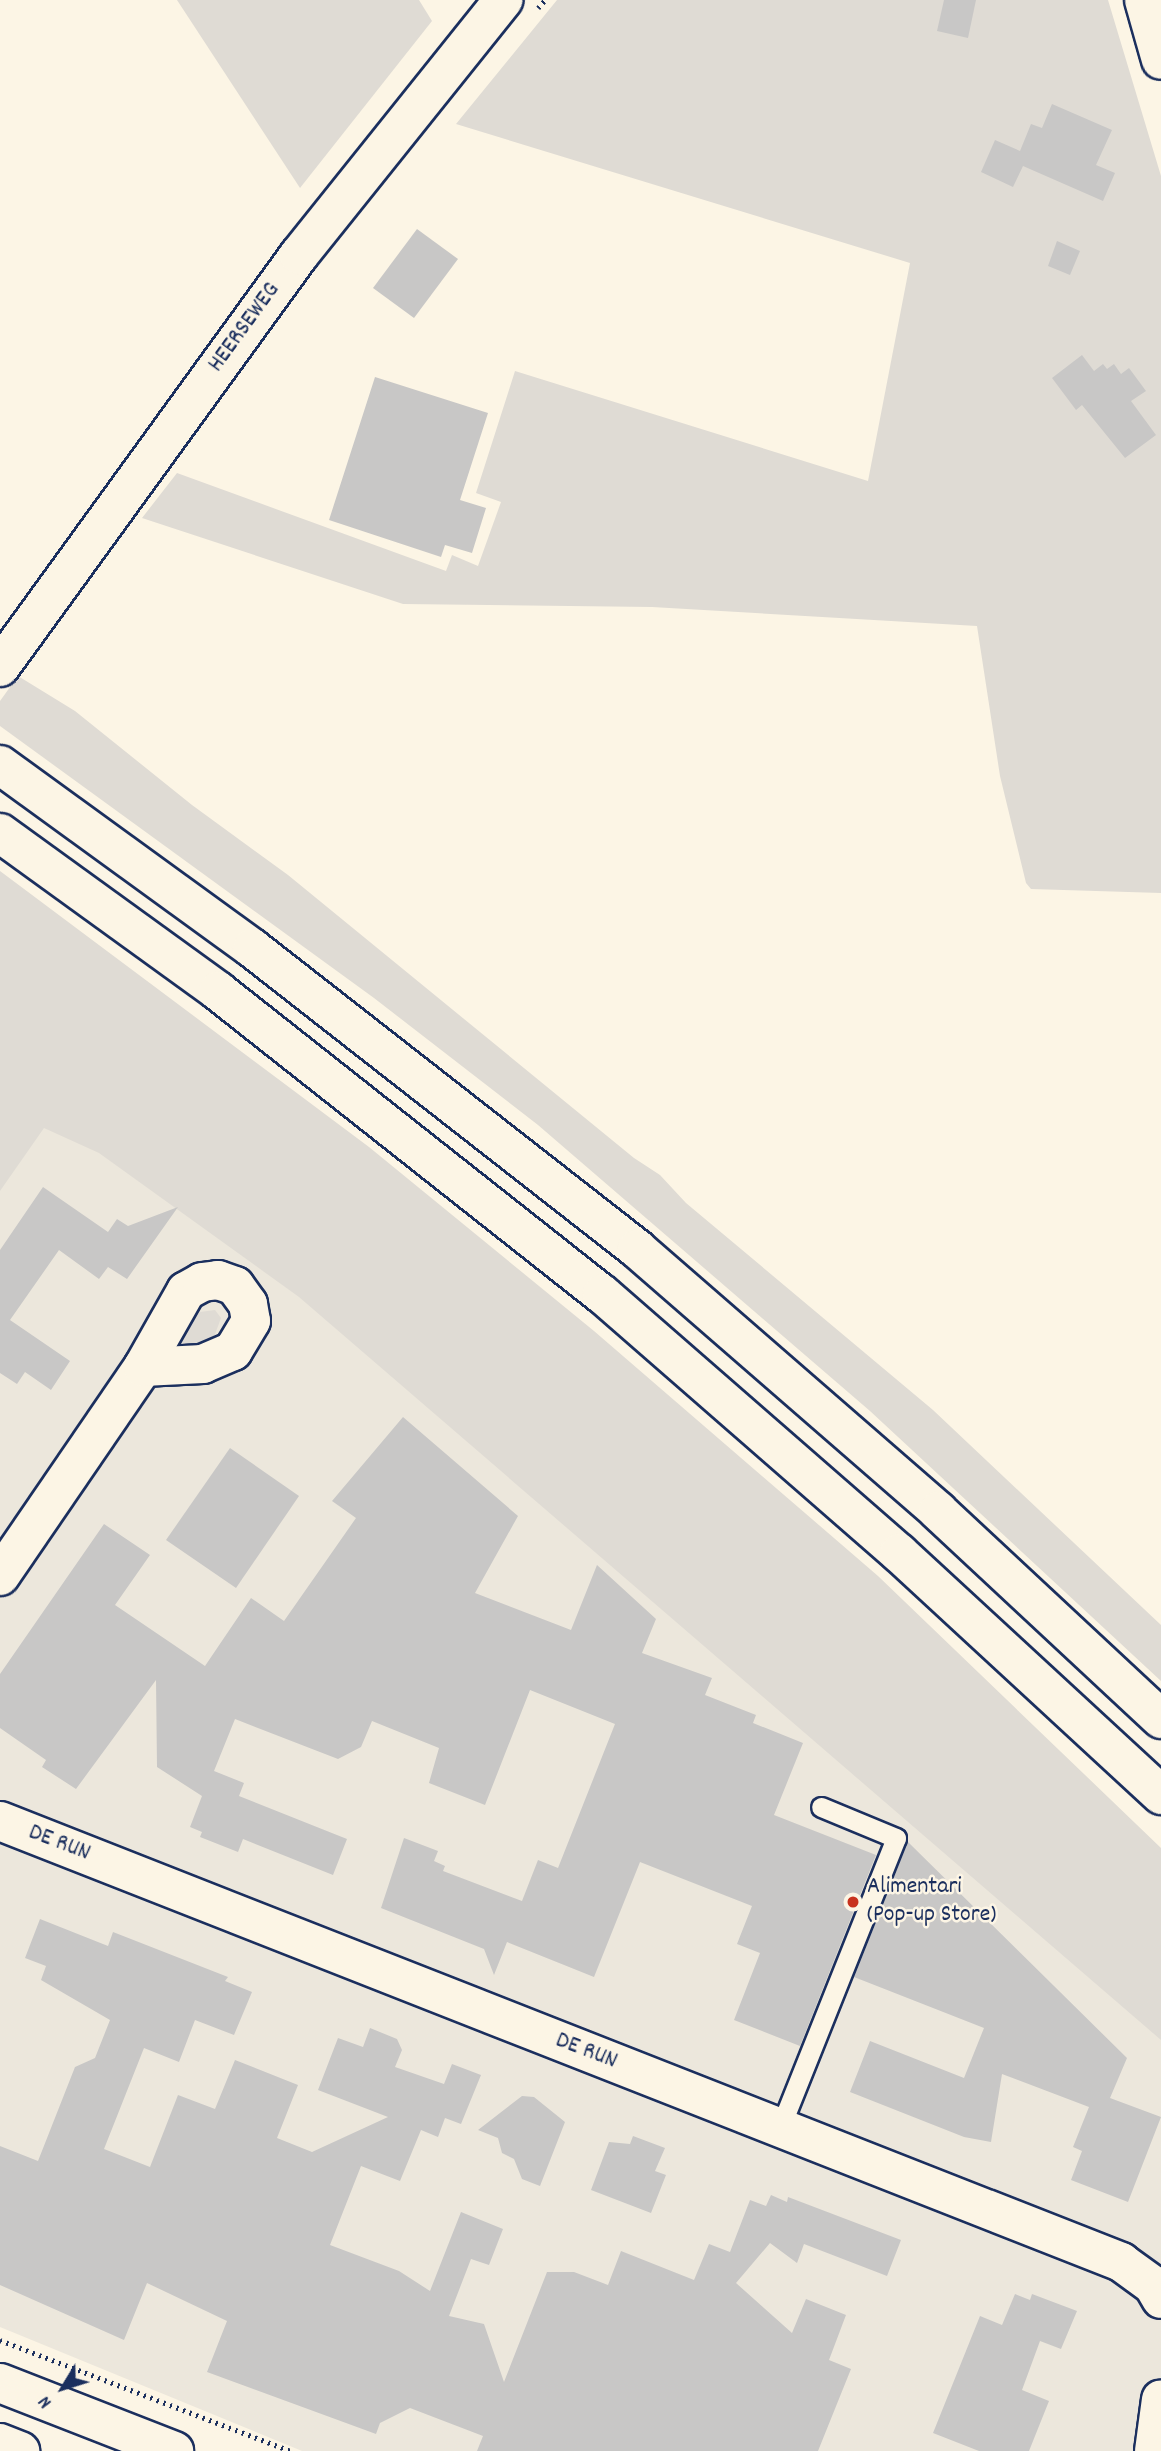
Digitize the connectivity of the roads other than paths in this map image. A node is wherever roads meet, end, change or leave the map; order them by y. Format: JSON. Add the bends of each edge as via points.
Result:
{"nodes":[{"id":1,"x":503,"y":0,"type":"edge"},
{"id":2,"x":1144,"y":0,"type":"edge"},
{"id":3,"x":1161,"y":60,"type":"edge"},
{"id":4,"x":0,"y":667,"type":"edge"},
{"id":5,"x":0,"y":765,"type":"edge"},
{"id":6,"x":0,"y":833,"type":"edge"},
{"id":7,"x":143,"y":1367,"type":"dead end"},
{"id":8,"x":0,"y":1576,"type":"edge"},
{"id":9,"x":1161,"y":1719,"type":"edge"},
{"id":10,"x":1161,"y":1795,"type":"edge"},
{"id":11,"x":821,"y":1807,"type":"dead end"},
{"id":12,"x":0,"y":1821,"type":"edge"},
{"id":13,"x":780,"y":2128,"type":"junction"},
{"id":14,"x":1161,"y":2300,"type":"edge"},
{"id":15,"x":0,"y":2383,"type":"edge"},
{"id":16,"x":1161,"y":2399,"type":"edge"},
{"id":17,"x":0,"y":2443,"type":"edge"},
{"id":18,"x":20,"y":2451,"type":"edge"},
{"id":19,"x":174,"y":2451,"type":"edge"},
{"id":20,"x":1154,"y":2451,"type":"edge"}],
"edges":[{"from":1,"to":4,"type":"main road","name":"HEERSEWEG","via":[[299,255]]},
{"from":2,"to":3,"type":"main road"},
{"from":5,"to":9,"type":"main road","via":[[252,948],[637,1249],[937,1511]]},
{"from":6,"to":10,"type":"main road","via":[[218,990],[602,1294],[899,1553]]},
{"from":7,"to":8,"type":"main road"},
{"from":11,"to":13,"type":"lane","via":[[896,1838]]},
{"from":12,"to":13,"type":"main road","name":"DE RUN"},
{"from":13,"to":14,"type":"main road","name":"DE RUN","via":[[1121,2262],[1153,2285]]},
{"from":15,"to":19,"type":"main road"},
{"from":16,"to":20,"type":"main road"},
{"from":17,"to":18,"type":"main road"}]}
